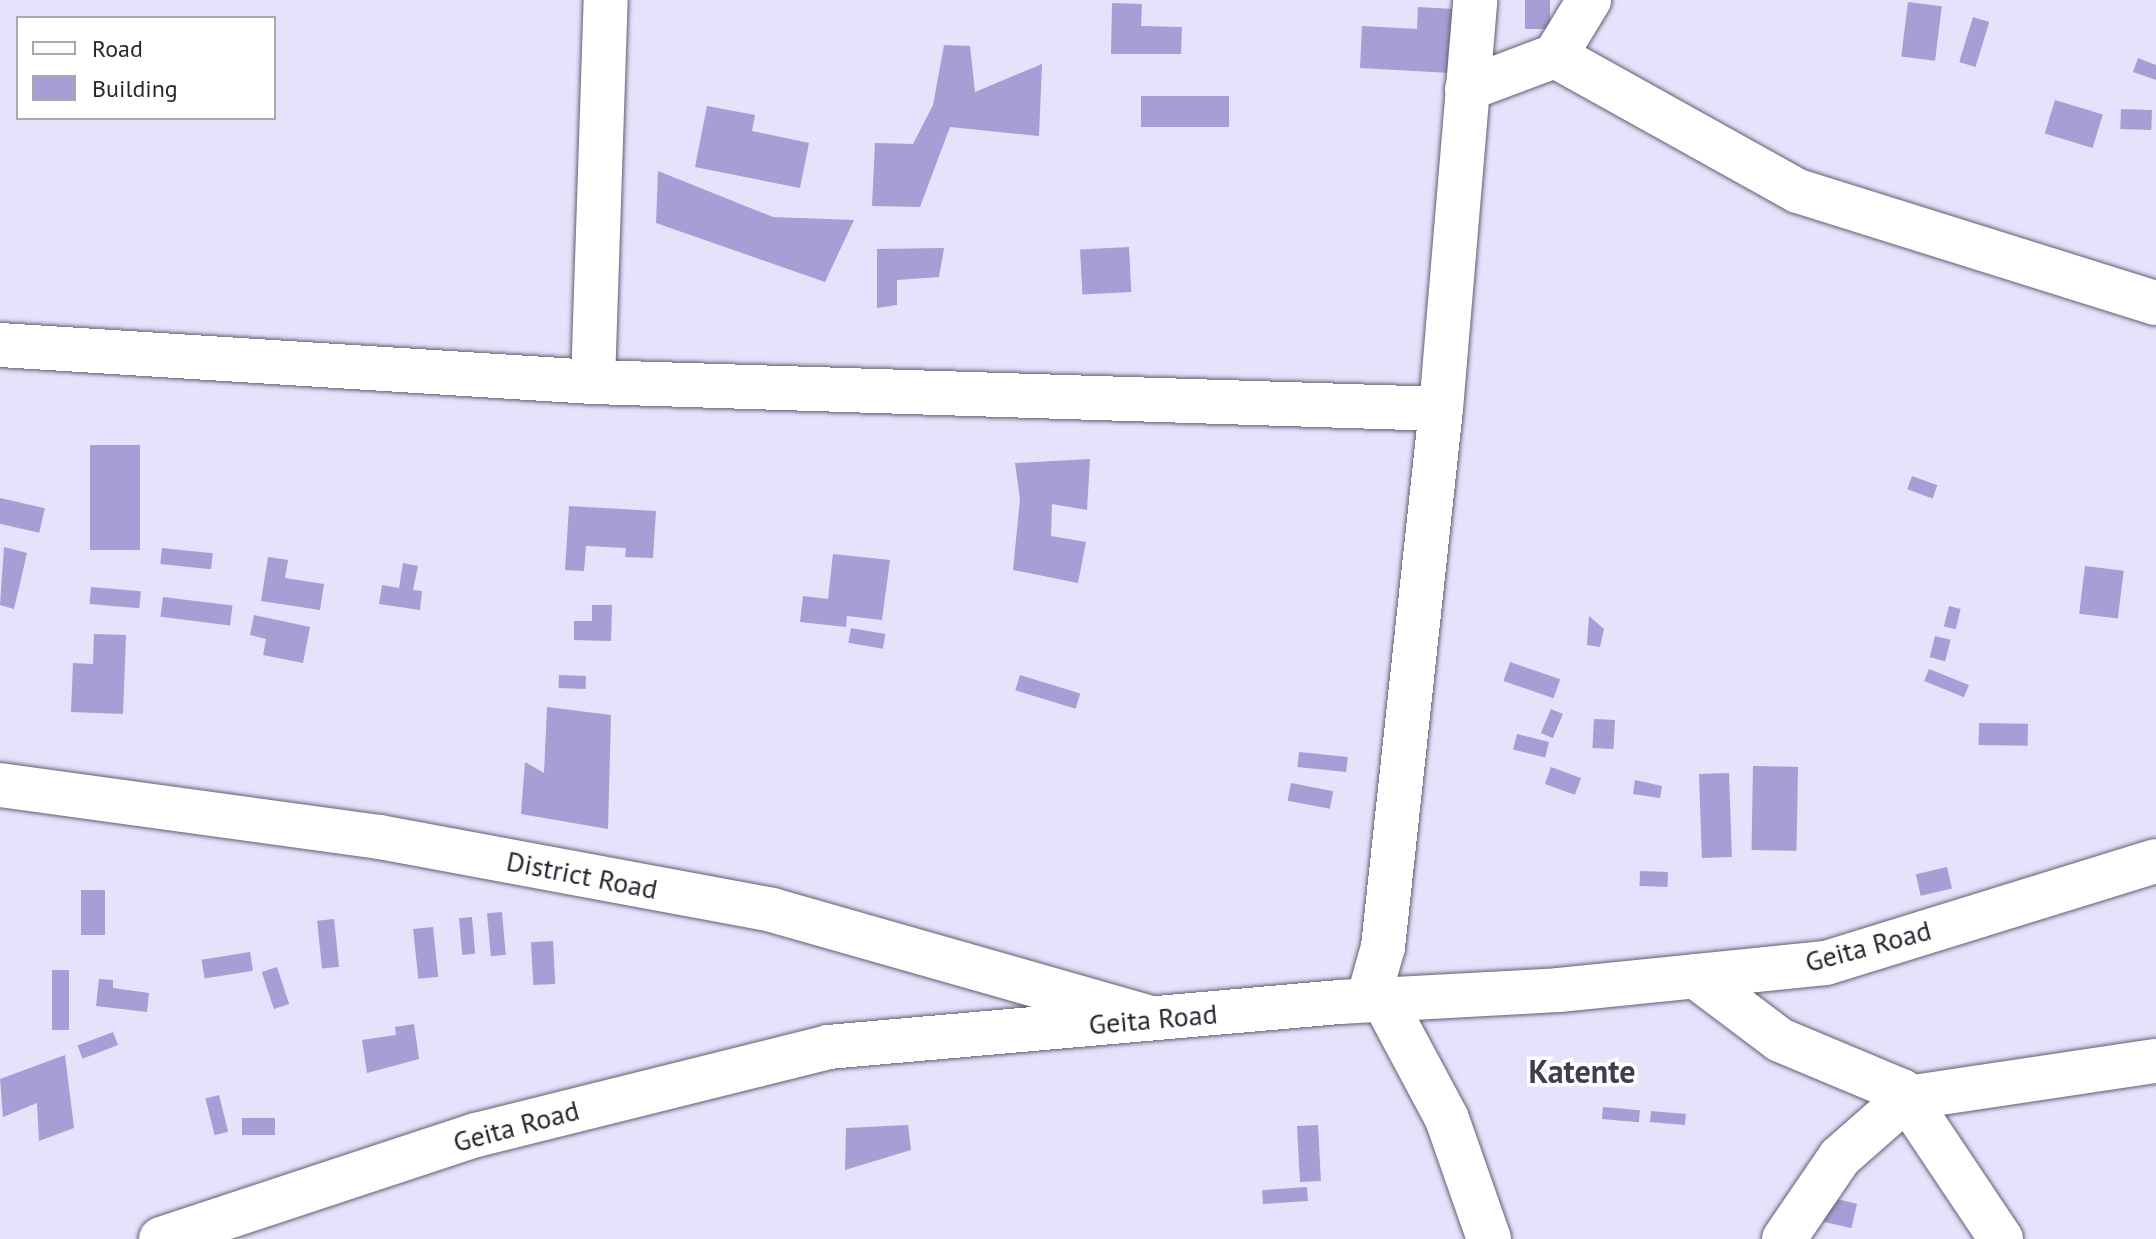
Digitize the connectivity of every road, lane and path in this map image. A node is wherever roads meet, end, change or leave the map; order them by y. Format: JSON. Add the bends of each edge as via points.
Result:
{"nodes":[{"id":1,"x":606,"y":0,"type":"edge"},
{"id":2,"x":1475,"y":0,"type":"edge"},
{"id":3,"x":1589,"y":0,"type":"edge"},
{"id":4,"x":1555,"y":56,"type":"junction"},
{"id":5,"x":1467,"y":89,"type":"junction"},
{"id":6,"x":2156,"y":303,"type":"edge"},
{"id":7,"x":0,"y":345,"type":"edge"},
{"id":8,"x":593,"y":382,"type":"junction"},
{"id":9,"x":1441,"y":409,"type":"junction"},
{"id":10,"x":0,"y":785,"type":"edge"},
{"id":11,"x":2156,"y":861,"type":"edge"},
{"id":12,"x":1695,"y":976,"type":"junction"},
{"id":13,"x":1376,"y":1000,"type":"junction"},
{"id":14,"x":1153,"y":1019,"type":"junction"},
{"id":15,"x":2156,"y":1061,"type":"edge"},
{"id":16,"x":1907,"y":1098,"type":"junction"},
{"id":17,"x":161,"y":1239,"type":"edge"},
{"id":18,"x":1489,"y":1239,"type":"edge"},
{"id":19,"x":1784,"y":1239,"type":"edge"},
{"id":20,"x":2001,"y":1239,"type":"edge"}],
"edges":[{"from":1,"to":8,"type":"street"},
{"from":2,"to":5,"type":"street"},
{"from":3,"to":4,"type":"street"},
{"from":4,"to":5,"type":"street"},
{"from":4,"to":6,"type":"street","via":[[1798,191]]},
{"from":5,"to":9,"type":"street"},
{"from":7,"to":8,"type":"street"},
{"from":8,"to":9,"type":"street"},
{"from":9,"to":13,"type":"street"},
{"from":10,"to":14,"type":"street","name":"District Road","via":[[379,837],[772,910]]},
{"from":11,"to":12,"type":"street","name":"Geita Road","via":[[1826,963]]},
{"from":12,"to":13,"type":"street","name":"Geita Road"},
{"from":12,"to":16,"type":"street","via":[[1780,1040],[1902,1091]]},
{"from":13,"to":14,"type":"street","name":"Geita Road"},
{"from":13,"to":18,"type":"street","via":[[1447,1119]]},
{"from":14,"to":17,"type":"street","name":"Geita Road","via":[[828,1047],[476,1135]]},
{"from":15,"to":16,"type":"street"},
{"from":16,"to":19,"type":"street","via":[[1840,1157]]},
{"from":16,"to":20,"type":"street"}]}
